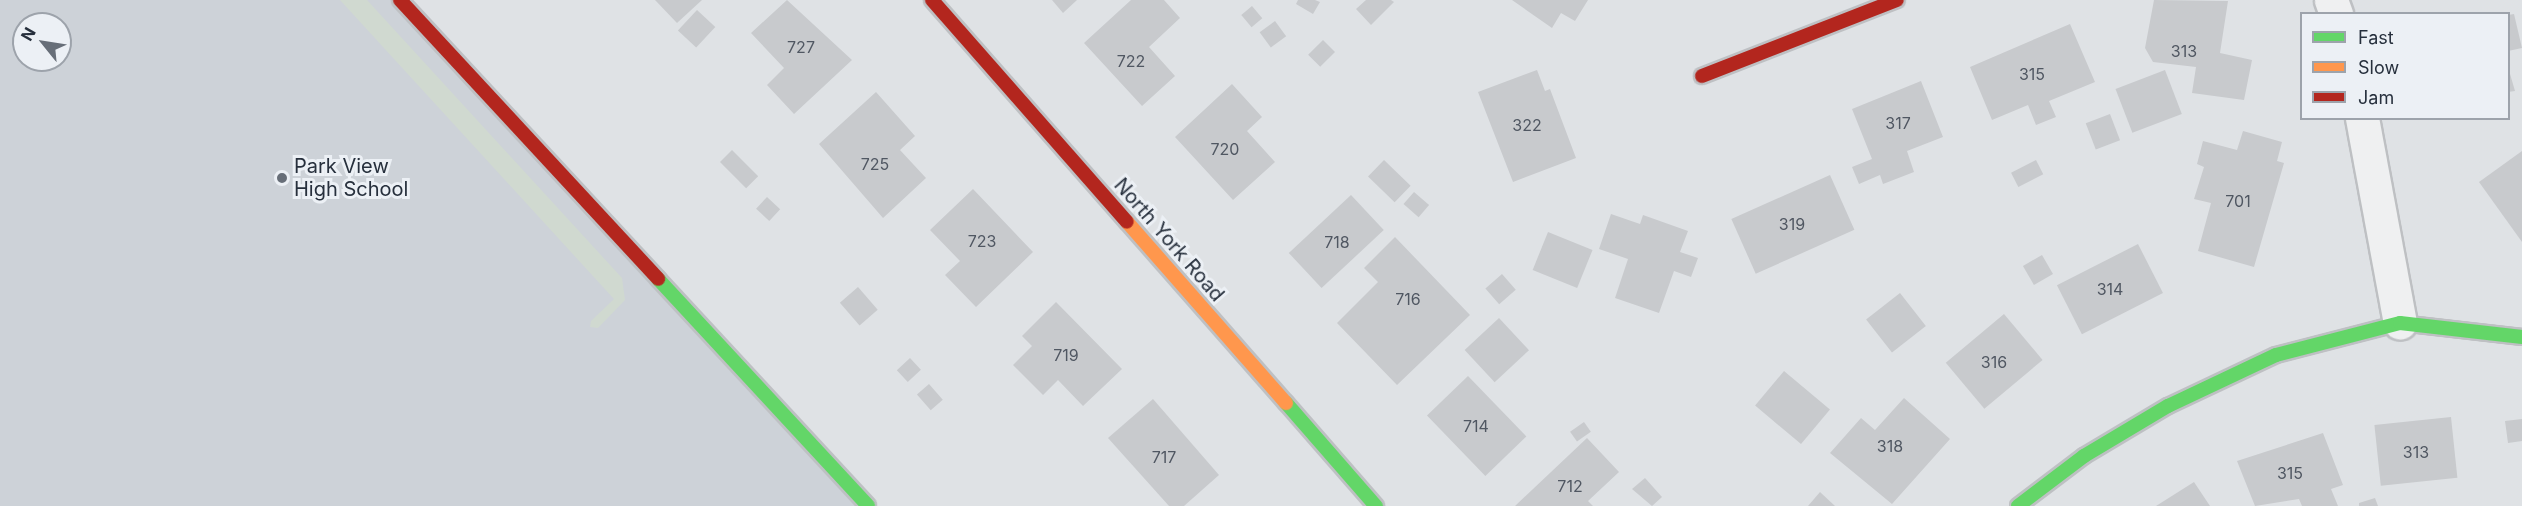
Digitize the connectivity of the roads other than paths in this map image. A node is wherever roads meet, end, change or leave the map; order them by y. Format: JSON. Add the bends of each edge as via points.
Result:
{"nodes":[{"id":1,"x":400,"y":0,"type":"edge"},
{"id":2,"x":932,"y":0,"type":"edge"},
{"id":3,"x":1897,"y":0,"type":"edge"},
{"id":4,"x":1702,"y":76,"type":"dead end"},
{"id":5,"x":2362,"y":120,"type":"edge"},
{"id":6,"x":2400,"y":323,"type":"junction"},
{"id":7,"x":2522,"y":337,"type":"edge"},
{"id":8,"x":868,"y":506,"type":"edge"},
{"id":9,"x":1376,"y":506,"type":"edge"},
{"id":10,"x":2018,"y":506,"type":"edge"}],
"edges":[{"from":1,"to":8,"type":"street"},
{"from":2,"to":9,"type":"street","name":"North York Road"},
{"from":3,"to":4,"type":"street"},
{"from":5,"to":6,"type":"street"},
{"from":6,"to":7,"type":"street"},
{"from":6,"to":10,"type":"street","via":[[2276,355],[2168,406],[2084,456]]}]}
